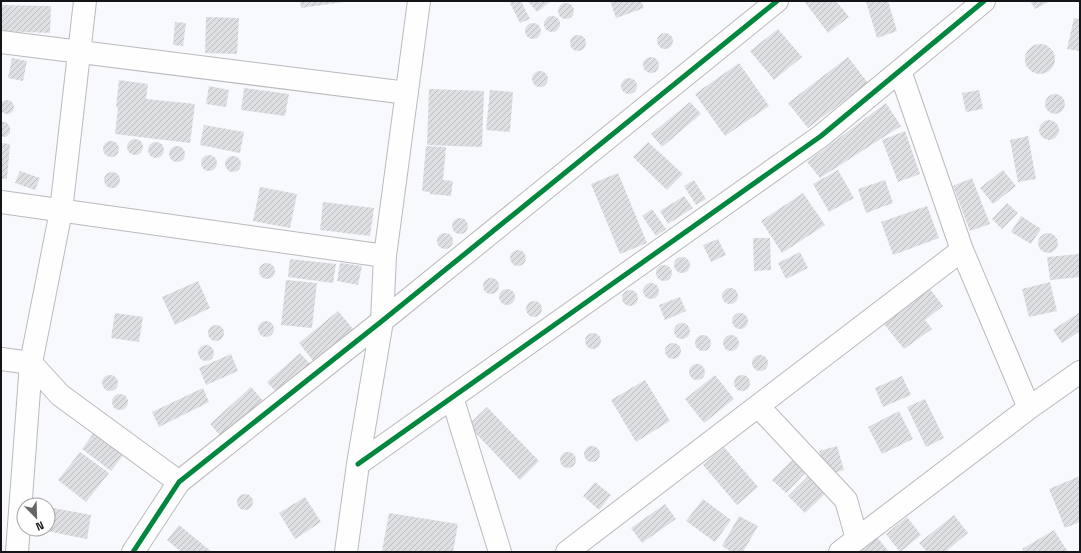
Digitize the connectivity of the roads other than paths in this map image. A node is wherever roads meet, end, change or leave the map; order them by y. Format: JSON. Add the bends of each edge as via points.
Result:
{"nodes":[{"id":1,"x":85,"y":1,"type":"edge"},
{"id":2,"x":419,"y":1,"type":"edge"},
{"id":3,"x":776,"y":1,"type":"edge"},
{"id":4,"x":984,"y":1,"type":"edge"},
{"id":5,"x":1,"y":42,"type":"edge"},
{"id":6,"x":79,"y":52,"type":"junction"},
{"id":7,"x":900,"y":71,"type":"junction"},
{"id":8,"x":407,"y":92,"type":"junction"},
{"id":9,"x":1,"y":202,"type":"edge"},
{"id":10,"x":61,"y":211,"type":"junction"},
{"id":11,"x":962,"y":250,"type":"junction"},
{"id":12,"x":385,"y":256,"type":"junction"},
{"id":13,"x":382,"y":321,"type":"junction"},
{"id":14,"x":1,"y":359,"type":"edge"},
{"id":15,"x":31,"y":363,"type":"junction"},
{"id":16,"x":1080,"y":372,"type":"edge"},
{"id":17,"x":452,"y":397,"type":"junction"},
{"id":18,"x":758,"y":406,"type":"junction"},
{"id":19,"x":1029,"y":408,"type":"junction"},
{"id":20,"x":358,"y":464,"type":"junction"},
{"id":21,"x":180,"y":482,"type":"junction"},
{"id":22,"x":848,"y":546,"type":"edge"},
{"id":23,"x":17,"y":552,"type":"edge"},
{"id":24,"x":133,"y":552,"type":"edge"},
{"id":25,"x":346,"y":552,"type":"edge"},
{"id":26,"x":500,"y":552,"type":"edge"},
{"id":27,"x":567,"y":552,"type":"edge"}],
"edges":[{"from":1,"to":6,"type":"street"},
{"from":2,"to":8,"type":"street"},
{"from":3,"to":13,"type":"street"},
{"from":4,"to":7,"type":"street"},
{"from":5,"to":6,"type":"street"},
{"from":6,"to":8,"type":"street"},
{"from":6,"to":10,"type":"street"},
{"from":7,"to":11,"type":"street"},
{"from":7,"to":17,"type":"street","via":[[821,136]]},
{"from":8,"to":12,"type":"street"},
{"from":9,"to":10,"type":"street"},
{"from":10,"to":12,"type":"street"},
{"from":10,"to":15,"type":"street"},
{"from":11,"to":18,"type":"street"},
{"from":11,"to":19,"type":"street"},
{"from":12,"to":13,"type":"street"},
{"from":13,"to":20,"type":"street"},
{"from":13,"to":21,"type":"street"},
{"from":14,"to":15,"type":"street"},
{"from":15,"to":21,"type":"street","via":[[60,394]]},
{"from":15,"to":23,"type":"street"},
{"from":16,"to":19,"type":"street"},
{"from":17,"to":20,"type":"street"},
{"from":17,"to":26,"type":"street"},
{"from":18,"to":22,"type":"street","via":[[846,500]]},
{"from":18,"to":27,"type":"street"},
{"from":19,"to":22,"type":"street"},
{"from":20,"to":25,"type":"street"},
{"from":21,"to":24,"type":"street"}]}
